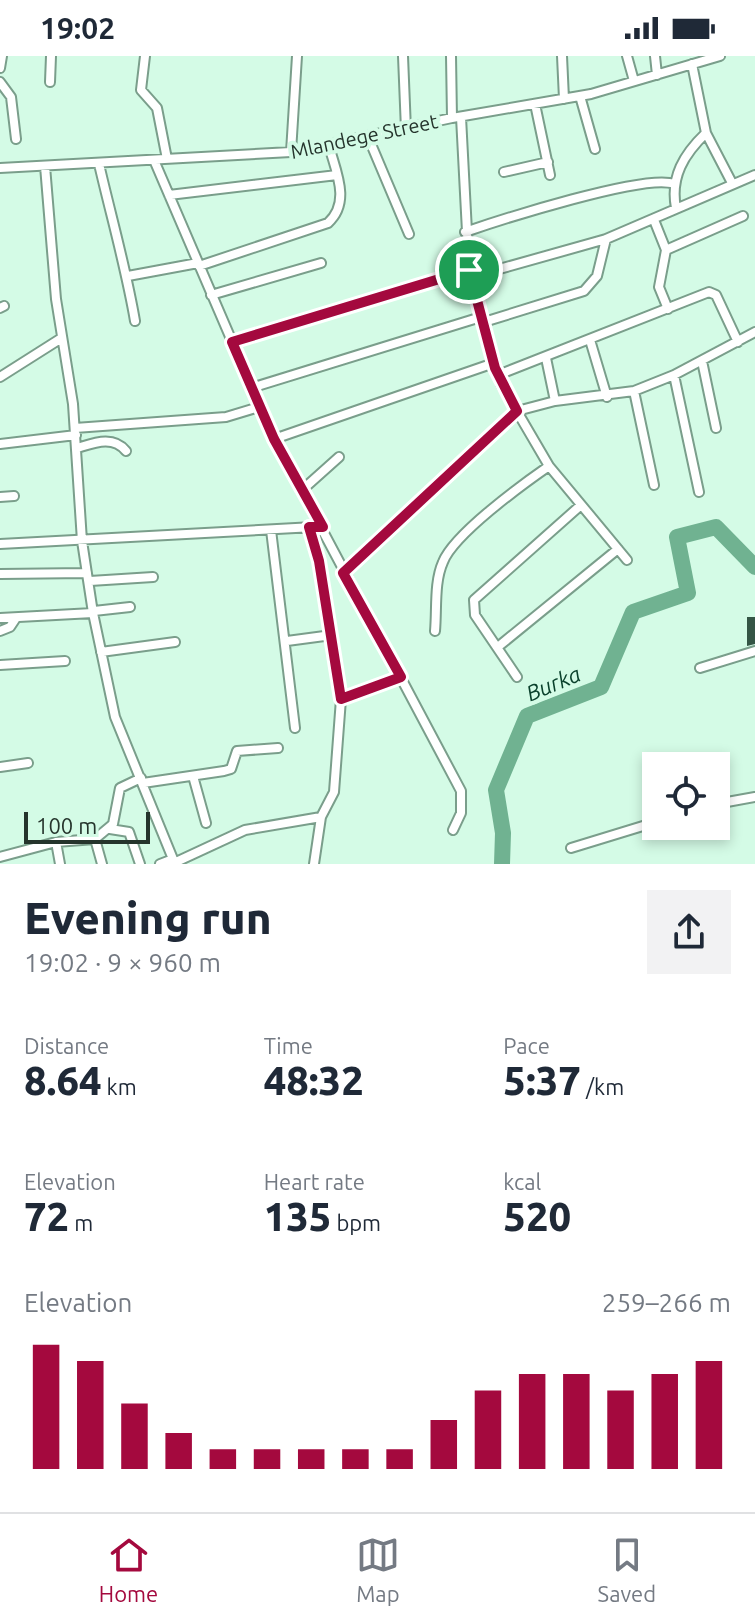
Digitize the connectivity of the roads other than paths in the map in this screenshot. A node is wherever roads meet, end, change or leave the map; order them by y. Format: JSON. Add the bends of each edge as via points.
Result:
{"nodes":[{"id":1,"x":2,"y":56,"type":"edge"},
{"id":2,"x":51,"y":56,"type":"edge"},
{"id":3,"x":145,"y":56,"type":"edge"},
{"id":4,"x":297,"y":56,"type":"edge"},
{"id":5,"x":403,"y":56,"type":"edge"},
{"id":6,"x":451,"y":56,"type":"edge"},
{"id":7,"x":562,"y":56,"type":"edge"},
{"id":8,"x":627,"y":56,"type":"edge"},
{"id":9,"x":655,"y":56,"type":"edge"},
{"id":10,"x":720,"y":56,"type":"edge"},
{"id":11,"x":692,"y":64,"type":"junction"},
{"id":12,"x":0,"y":68,"type":"edge"},
{"id":13,"x":657,"y":75,"type":"junction"},
{"id":14,"x":634,"y":81,"type":"junction"},
{"id":15,"x":0,"y":82,"type":"edge"},
{"id":16,"x":50,"y":82,"type":"dead end"},
{"id":17,"x":580,"y":96,"type":"junction"},
{"id":18,"x":564,"y":99,"type":"junction"},
{"id":19,"x":535,"y":104,"type":"junction"},
{"id":20,"x":456,"y":118,"type":"junction"},
{"id":21,"x":406,"y":130,"type":"junction"},
{"id":22,"x":706,"y":133,"type":"junction"},
{"id":23,"x":368,"y":137,"type":"junction"},
{"id":24,"x":16,"y":139,"type":"dead end"},
{"id":25,"x":329,"y":146,"type":"junction"},
{"id":26,"x":595,"y":149,"type":"dead end"},
{"id":27,"x":291,"y":152,"type":"junction"},
{"id":28,"x":167,"y":159,"type":"junction"},
{"id":29,"x":154,"y":160,"type":"junction"},
{"id":30,"x":548,"y":162,"type":"junction"},
{"id":31,"x":99,"y":164,"type":"junction"},
{"id":32,"x":45,"y":166,"type":"junction"},
{"id":33,"x":0,"y":168,"type":"edge"},
{"id":34,"x":504,"y":172,"type":"dead end"},
{"id":35,"x":337,"y":175,"type":"junction"},
{"id":36,"x":550,"y":175,"type":"dead end"},
{"id":37,"x":755,"y":175,"type":"edge"},
{"id":38,"x":732,"y":183,"type":"junction"},
{"id":39,"x":674,"y":184,"type":"junction"},
{"id":40,"x":169,"y":195,"type":"junction"},
{"id":41,"x":676,"y":208,"type":"junction"},
{"id":42,"x":743,"y":216,"type":"dead end"},
{"id":43,"x":654,"y":220,"type":"junction"},
{"id":44,"x":465,"y":232,"type":"junction"},
{"id":45,"x":409,"y":234,"type":"dead end"},
{"id":46,"x":606,"y":239,"type":"junction"},
{"id":47,"x":666,"y":250,"type":"junction"},
{"id":48,"x":321,"y":263,"type":"dead end"},
{"id":49,"x":198,"y":265,"type":"junction"},
{"id":50,"x":470,"y":273,"type":"junction"},
{"id":51,"x":128,"y":276,"type":"junction"},
{"id":52,"x":211,"y":295,"type":"junction"},
{"id":53,"x":668,"y":309,"type":"junction"},
{"id":54,"x":482,"y":320,"type":"junction"},
{"id":55,"x":135,"y":321,"type":"dead end"},
{"id":56,"x":755,"y":332,"type":"edge"},
{"id":57,"x":60,"y":339,"type":"junction"},
{"id":58,"x":590,"y":340,"type":"junction"},
{"id":59,"x":232,"y":342,"type":"junction"},
{"id":60,"x":738,"y":342,"type":"junction"},
{"id":61,"x":546,"y":358,"type":"junction"},
{"id":62,"x":702,"y":361,"type":"junction"},
{"id":63,"x":494,"y":363,"type":"junction"},
{"id":64,"x":498,"y":375,"type":"junction"},
{"id":65,"x":674,"y":375,"type":"junction"},
{"id":66,"x":0,"y":377,"type":"edge"},
{"id":67,"x":251,"y":388,"type":"junction"},
{"id":68,"x":634,"y":391,"type":"junction"},
{"id":69,"x":607,"y":397,"type":"junction"},
{"id":70,"x":555,"y":401,"type":"junction"},
{"id":71,"x":259,"y":407,"type":"junction"},
{"id":72,"x":517,"y":411,"type":"junction"},
{"id":73,"x":716,"y":428,"type":"dead end"},
{"id":74,"x":76,"y":432,"type":"junction"},
{"id":75,"x":274,"y":439,"type":"junction"},
{"id":76,"x":0,"y":444,"type":"edge"},
{"id":77,"x":77,"y":448,"type":"junction"},
{"id":78,"x":126,"y":451,"type":"dead end"},
{"id":79,"x":339,"y":457,"type":"dead end"},
{"id":80,"x":549,"y":466,"type":"junction"},
{"id":81,"x":654,"y":485,"type":"dead end"},
{"id":82,"x":301,"y":491,"type":"junction"},
{"id":83,"x":699,"y":492,"type":"dead end"},
{"id":84,"x":14,"y":496,"type":"dead end"},
{"id":85,"x":0,"y":497,"type":"edge"},
{"id":86,"x":581,"y":505,"type":"junction"},
{"id":87,"x":309,"y":527,"type":"junction"},
{"id":88,"x":323,"y":527,"type":"junction"},
{"id":89,"x":271,"y":530,"type":"junction"},
{"id":90,"x":82,"y":541,"type":"junction"},
{"id":91,"x":0,"y":544,"type":"edge"},
{"id":92,"x":618,"y":549,"type":"junction"},
{"id":93,"x":627,"y":560,"type":"dead end"},
{"id":94,"x":343,"y":573,"type":"junction"},
{"id":95,"x":0,"y":574,"type":"edge"},
{"id":96,"x":88,"y":577,"type":"junction"},
{"id":97,"x":153,"y":577,"type":"dead end"},
{"id":98,"x":130,"y":607,"type":"dead end"},
{"id":99,"x":94,"y":612,"type":"junction"},
{"id":100,"x":0,"y":618,"type":"edge"},
{"id":101,"x":16,"y":618,"type":"junction"},
{"id":102,"x":0,"y":631,"type":"edge"},
{"id":103,"x":435,"y":631,"type":"dead end"},
{"id":104,"x":332,"y":635,"type":"junction"},
{"id":105,"x":287,"y":641,"type":"junction"},
{"id":106,"x":175,"y":642,"type":"dead end"},
{"id":107,"x":499,"y":646,"type":"junction"},
{"id":108,"x":755,"y":651,"type":"edge"},
{"id":109,"x":101,"y":652,"type":"junction"},
{"id":110,"x":65,"y":661,"type":"dead end"},
{"id":111,"x":0,"y":665,"type":"edge"},
{"id":112,"x":700,"y":668,"type":"dead end"},
{"id":113,"x":401,"y":677,"type":"junction"},
{"id":114,"x":517,"y":677,"type":"dead end"},
{"id":115,"x":341,"y":699,"type":"junction"},
{"id":116,"x":295,"y":728,"type":"dead end"},
{"id":117,"x":278,"y":748,"type":"dead end"},
{"id":118,"x":28,"y":763,"type":"dead end"},
{"id":119,"x":0,"y":767,"type":"edge"},
{"id":120,"x":193,"y":776,"type":"junction"},
{"id":121,"x":142,"y":781,"type":"junction"},
{"id":122,"x":755,"y":797,"type":"edge"},
{"id":123,"x":730,"y":801,"type":"edge"},
{"id":124,"x":321,"y":817,"type":"junction"},
{"id":125,"x":206,"y":823,"type":"dead end"},
{"id":126,"x":642,"y":826,"type":"edge"},
{"id":127,"x":110,"y":829,"type":"junction"},
{"id":128,"x":453,"y":830,"type":"dead end"},
{"id":129,"x":95,"y":839,"type":"junction"},
{"id":130,"x":56,"y":842,"type":"junction"},
{"id":131,"x":571,"y":848,"type":"dead end"},
{"id":132,"x":0,"y":857,"type":"edge"},
{"id":133,"x":174,"y":862,"type":"edge"},
{"id":134,"x":60,"y":864,"type":"edge"},
{"id":135,"x":102,"y":864,"type":"edge"},
{"id":136,"x":140,"y":864,"type":"edge"},
{"id":137,"x":160,"y":864,"type":"edge"},
{"id":138,"x":314,"y":864,"type":"edge"}],
"edges":[{"from":1,"to":12,"type":"street"},
{"from":2,"to":16,"type":"street"},
{"from":3,"to":28,"type":"street","via":[[141,90],[157,108]]},
{"from":4,"to":27,"type":"street"},
{"from":5,"to":21,"type":"street"},
{"from":6,"to":20,"type":"street"},
{"from":7,"to":18,"type":"street"},
{"from":8,"to":14,"type":"street"},
{"from":9,"to":13,"type":"street"},
{"from":10,"to":11,"type":"street","name":"Mlandege Street"},
{"from":11,"to":13,"type":"street","name":"Mlandege Street"},
{"from":11,"to":22,"type":"street"},
{"from":13,"to":14,"type":"street","name":"Mlandege Street"},
{"from":14,"to":17,"type":"street","name":"Mlandege Street"},
{"from":15,"to":24,"type":"street","via":[[11,97]]},
{"from":17,"to":18,"type":"street","name":"Mlandege Street"},
{"from":17,"to":26,"type":"street"},
{"from":18,"to":19,"type":"street","name":"Mlandege Street"},
{"from":19,"to":20,"type":"street","name":"Mlandege Street"},
{"from":19,"to":30,"type":"street"},
{"from":20,"to":21,"type":"street","name":"Mlandege Street"},
{"from":20,"to":44,"type":"street"},
{"from":21,"to":23,"type":"street","name":"Mlandege Street"},
{"from":22,"to":38,"type":"street"},
{"from":22,"to":39,"type":"street","via":[[689,149]]},
{"from":23,"to":25,"type":"street","name":"Mlandege Street"},
{"from":23,"to":45,"type":"street"},
{"from":25,"to":27,"type":"street","name":"Mlandege Street"},
{"from":25,"to":35,"type":"street"},
{"from":27,"to":28,"type":"street","name":"Mlandege Street"},
{"from":28,"to":29,"type":"street","name":"Mlandege Street"},
{"from":29,"to":31,"type":"street","name":"Mlandege Street"},
{"from":29,"to":40,"type":"street"},
{"from":30,"to":34,"type":"street"},
{"from":30,"to":36,"type":"street"},
{"from":31,"to":32,"type":"street","name":"Mlandege Street"},
{"from":31,"to":51,"type":"street"},
{"from":32,"to":33,"type":"street","name":"Mlandege Street"},
{"from":32,"to":57,"type":"street"},
{"from":35,"to":40,"type":"street"},
{"from":35,"to":49,"type":"street","via":[[341,202],[328,223]]},
{"from":37,"to":38,"type":"street"},
{"from":38,"to":41,"type":"street"},
{"from":39,"to":41,"type":"street"},
{"from":39,"to":44,"type":"street","via":[[647,183]]},
{"from":40,"to":49,"type":"street"},
{"from":41,"to":43,"type":"street"},
{"from":42,"to":47,"type":"street"},
{"from":43,"to":46,"type":"street"},
{"from":43,"to":47,"type":"street"},
{"from":44,"to":50,"type":"street"},
{"from":46,"to":50,"type":"street"},
{"from":46,"to":54,"type":"street","via":[[597,276],[584,291]]},
{"from":47,"to":53,"type":"street","via":[[659,287]]},
{"from":48,"to":52,"type":"street"},
{"from":49,"to":51,"type":"street"},
{"from":49,"to":52,"type":"street"},
{"from":50,"to":54,"type":"street"},
{"from":50,"to":59,"type":"street"},
{"from":51,"to":55,"type":"street"},
{"from":52,"to":59,"type":"street"},
{"from":53,"to":58,"type":"street"},
{"from":53,"to":60,"type":"street","via":[[712,292]]},
{"from":54,"to":63,"type":"street"},
{"from":54,"to":67,"type":"street"},
{"from":56,"to":60,"type":"street"},
{"from":57,"to":66,"type":"street"},
{"from":57,"to":74,"type":"street"},
{"from":58,"to":61,"type":"street"},
{"from":58,"to":69,"type":"street"},
{"from":59,"to":67,"type":"street"},
{"from":60,"to":62,"type":"street"},
{"from":61,"to":64,"type":"street"},
{"from":61,"to":70,"type":"street"},
{"from":62,"to":65,"type":"street"},
{"from":62,"to":73,"type":"street"},
{"from":63,"to":64,"type":"street"},
{"from":63,"to":75,"type":"street"},
{"from":64,"to":72,"type":"street"},
{"from":65,"to":68,"type":"street"},
{"from":65,"to":83,"type":"street"},
{"from":67,"to":71,"type":"street"},
{"from":68,"to":69,"type":"street"},
{"from":68,"to":81,"type":"street"},
{"from":69,"to":70,"type":"street"},
{"from":70,"to":72,"type":"street"},
{"from":71,"to":74,"type":"street","via":[[226,417]]},
{"from":71,"to":75,"type":"street"},
{"from":72,"to":80,"type":"street"},
{"from":72,"to":94,"type":"street"},
{"from":74,"to":76,"type":"street"},
{"from":74,"to":77,"type":"street"},
{"from":75,"to":82,"type":"street"},
{"from":77,"to":78,"type":"street","via":[[107,441]]},
{"from":77,"to":90,"type":"street"},
{"from":79,"to":82,"type":"street"},
{"from":80,"to":86,"type":"street"},
{"from":80,"to":103,"type":"street","via":[[508,495],[446,555]]},
{"from":82,"to":88,"type":"street"},
{"from":84,"to":85,"type":"street"},
{"from":86,"to":92,"type":"street"},
{"from":86,"to":107,"type":"street","via":[[477,595],[475,615]]},
{"from":87,"to":88,"type":"street"},
{"from":87,"to":89,"type":"street"},
{"from":87,"to":104,"type":"street"},
{"from":88,"to":94,"type":"street"},
{"from":89,"to":90,"type":"street"},
{"from":89,"to":105,"type":"street"},
{"from":90,"to":91,"type":"street"},
{"from":90,"to":96,"type":"street"},
{"from":92,"to":93,"type":"street"},
{"from":92,"to":107,"type":"street"},
{"from":94,"to":113,"type":"street"},
{"from":95,"to":96,"type":"street"},
{"from":96,"to":97,"type":"street"},
{"from":96,"to":99,"type":"street"},
{"from":98,"to":99,"type":"street"},
{"from":99,"to":101,"type":"street"},
{"from":99,"to":109,"type":"street"},
{"from":100,"to":101,"type":"street"},
{"from":101,"to":102,"type":"street"},
{"from":104,"to":105,"type":"street"},
{"from":104,"to":115,"type":"street"},
{"from":105,"to":116,"type":"street"},
{"from":106,"to":109,"type":"street"},
{"from":107,"to":114,"type":"street"},
{"from":108,"to":112,"type":"street"},
{"from":109,"to":121,"type":"street","via":[[115,717]]},
{"from":110,"to":111,"type":"street"},
{"from":113,"to":115,"type":"street"},
{"from":113,"to":128,"type":"street","via":[[461,791],[461,813]]},
{"from":115,"to":124,"type":"street","via":[[334,792]]},
{"from":117,"to":120,"type":"street","via":[[237,751],[231,769]]},
{"from":118,"to":119,"type":"street"},
{"from":120,"to":121,"type":"street"},
{"from":120,"to":125,"type":"street"},
{"from":121,"to":127,"type":"street","via":[[120,788]]},
{"from":121,"to":133,"type":"street"},
{"from":122,"to":123,"type":"street"},
{"from":124,"to":133,"type":"street","via":[[245,830]]},
{"from":124,"to":138,"type":"street"},
{"from":126,"to":131,"type":"street"},
{"from":127,"to":129,"type":"street"},
{"from":127,"to":136,"type":"street","via":[[129,832]]},
{"from":129,"to":130,"type":"street"},
{"from":129,"to":135,"type":"street"},
{"from":130,"to":132,"type":"street"},
{"from":130,"to":134,"type":"street"},
{"from":133,"to":137,"type":"street"}]}
